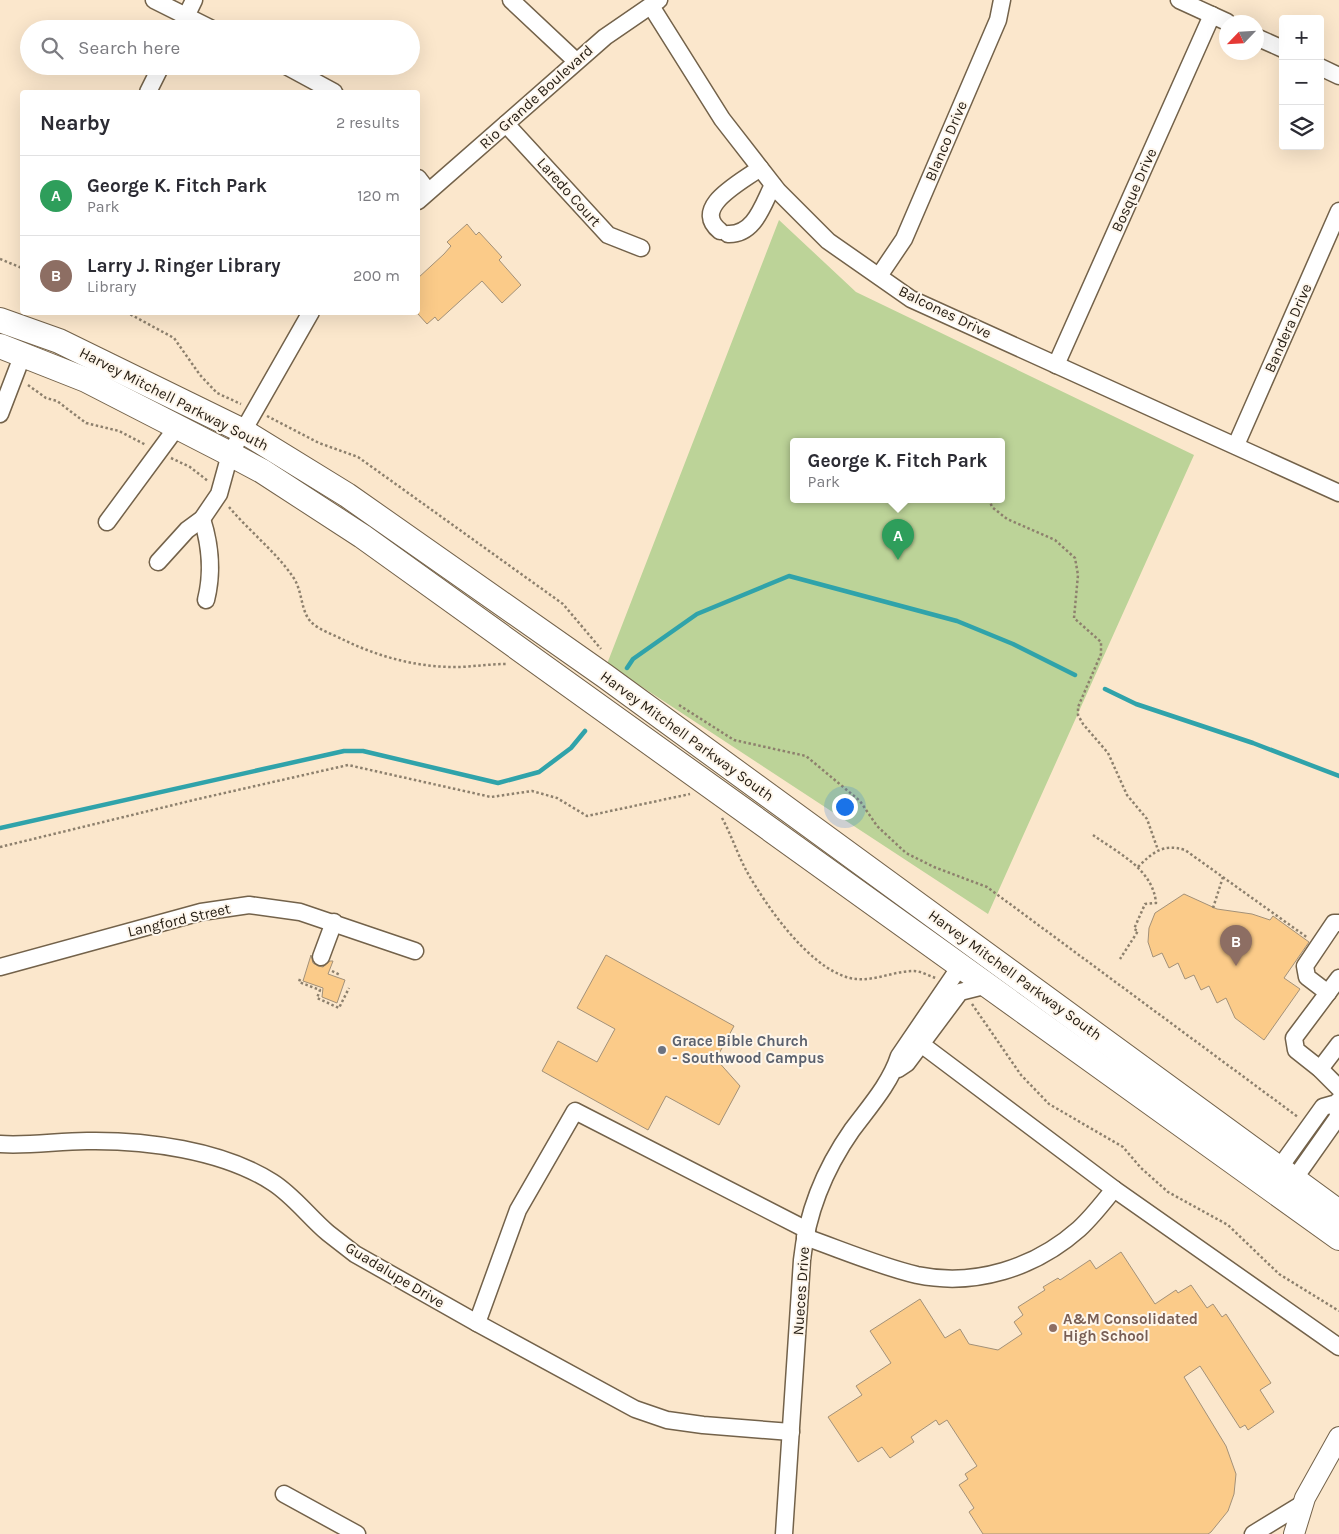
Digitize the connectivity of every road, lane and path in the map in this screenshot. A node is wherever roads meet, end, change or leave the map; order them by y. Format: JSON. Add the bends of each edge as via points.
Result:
{"nodes":[{"id":1,"x":154,"y":0,"type":"edge"},
{"id":2,"x":194,"y":0,"type":"edge"},
{"id":3,"x":511,"y":0,"type":"edge"},
{"id":4,"x":1002,"y":0,"type":"edge"},
{"id":5,"x":1179,"y":0,"type":"edge"},
{"id":6,"x":655,"y":3,"type":"edge"},
{"id":7,"x":1219,"y":19,"type":"edge"},
{"id":8,"x":180,"y":20,"type":"edge"},
{"id":9,"x":184,"y":20,"type":"edge"},
{"id":10,"x":1264,"y":41,"type":"edge"},
{"id":11,"x":1279,"y":47,"type":"edge"},
{"id":12,"x":576,"y":61,"type":"junction"},
{"id":13,"x":1324,"y":69,"type":"edge"},
{"id":14,"x":156,"y":75,"type":"edge"},
{"id":15,"x":303,"y":75,"type":"edge"},
{"id":16,"x":1339,"y":76,"type":"edge"},
{"id":17,"x":149,"y":90,"type":"edge"},
{"id":18,"x":330,"y":90,"type":"edge"},
{"id":19,"x":506,"y":124,"type":"junction"},
{"id":20,"x":760,"y":168,"type":"junction"},
{"id":21,"x":773,"y":185,"type":"junction"},
{"id":22,"x":423,"y":196,"type":"edge"},
{"id":23,"x":1339,"y":211,"type":"edge"},
{"id":24,"x":641,"y":248,"type":"dead end"},
{"id":25,"x":0,"y":259,"type":"edge"},
{"id":26,"x":20,"y":267,"type":"edge"},
{"id":27,"x":879,"y":276,"type":"junction"},
{"id":28,"x":132,"y":315,"type":"edge"},
{"id":29,"x":309,"y":315,"type":"edge"},
{"id":30,"x":0,"y":320,"type":"edge"},
{"id":31,"x":0,"y":346,"type":"edge"},
{"id":32,"x":23,"y":354,"type":"junction"},
{"id":33,"x":1056,"y":365,"type":"junction"},
{"id":34,"x":14,"y":378,"type":"junction"},
{"id":35,"x":255,"y":410,"type":"junction"},
{"id":36,"x":0,"y":414,"type":"edge"},
{"id":37,"x":177,"y":427,"type":"junction"},
{"id":38,"x":243,"y":431,"type":"junction"},
{"id":39,"x":1236,"y":445,"type":"junction"},
{"id":40,"x":160,"y":452,"type":"junction"},
{"id":41,"x":230,"y":454,"type":"junction"},
{"id":42,"x":1339,"y":492,"type":"edge"},
{"id":43,"x":219,"y":494,"type":"junction"},
{"id":44,"x":990,"y":503,"type":"edge"},
{"id":45,"x":202,"y":520,"type":"junction"},
{"id":46,"x":107,"y":522,"type":"dead end"},
{"id":47,"x":158,"y":562,"type":"dead end"},
{"id":48,"x":206,"y":600,"type":"dead end"},
{"id":49,"x":604,"y":652,"type":"dead end"},
{"id":50,"x":513,"y":666,"type":"dead end"},
{"id":51,"x":676,"y":703,"type":"dead end"},
{"id":52,"x":684,"y":788,"type":"dead end"},
{"id":53,"x":719,"y":813,"type":"dead end"},
{"id":54,"x":1093,"y":836,"type":"dead end"},
{"id":55,"x":0,"y":847,"type":"edge"},
{"id":56,"x":1158,"y":850,"type":"junction"},
{"id":57,"x":1138,"y":867,"type":"junction"},
{"id":58,"x":1223,"y":877,"type":"junction"},
{"id":59,"x":1213,"y":908,"type":"dead end"},
{"id":60,"x":334,"y":922,"type":"junction"},
{"id":61,"x":1339,"y":923,"type":"edge"},
{"id":62,"x":1313,"y":942,"type":"dead end"},
{"id":63,"x":415,"y":951,"type":"dead end"},
{"id":64,"x":321,"y":957,"type":"dead end"},
{"id":65,"x":1120,"y":959,"type":"dead end"},
{"id":66,"x":998,"y":963,"type":"junction"},
{"id":67,"x":0,"y":967,"type":"edge"},
{"id":68,"x":332,"y":972,"type":"dead end"},
{"id":69,"x":340,"y":975,"type":"dead end"},
{"id":70,"x":1339,"y":978,"type":"edge"},
{"id":71,"x":300,"y":979,"type":"dead end"},
{"id":72,"x":957,"y":980,"type":"junction"},
{"id":73,"x":349,"y":988,"type":"dead end"},
{"id":74,"x":1328,"y":993,"type":"junction"},
{"id":75,"x":921,"y":1044,"type":"junction"},
{"id":76,"x":1339,"y":1044,"type":"edge"},
{"id":77,"x":1320,"y":1069,"type":"junction"},
{"id":78,"x":894,"y":1072,"type":"junction"},
{"id":79,"x":1338,"y":1097,"type":"edge"},
{"id":80,"x":1310,"y":1125,"type":"junction"},
{"id":81,"x":0,"y":1144,"type":"edge"},
{"id":82,"x":1287,"y":1173,"type":"junction"},
{"id":83,"x":1114,"y":1189,"type":"junction"},
{"id":84,"x":1339,"y":1212,"type":"edge"},
{"id":85,"x":806,"y":1233,"type":"junction"},
{"id":86,"x":1339,"y":1238,"type":"edge"},
{"id":87,"x":1339,"y":1311,"type":"edge"},
{"id":88,"x":477,"y":1323,"type":"junction"},
{"id":89,"x":1339,"y":1347,"type":"edge"},
{"id":90,"x":791,"y":1432,"type":"junction"},
{"id":91,"x":1339,"y":1437,"type":"edge"},
{"id":92,"x":284,"y":1494,"type":"dead end"},
{"id":93,"x":1302,"y":1504,"type":"junction"},
{"id":94,"x":357,"y":1534,"type":"edge"},
{"id":95,"x":784,"y":1534,"type":"edge"},
{"id":96,"x":1253,"y":1534,"type":"edge"},
{"id":97,"x":1294,"y":1534,"type":"edge"}],
"edges":[{"from":1,"to":8,"type":"street"},
{"from":2,"to":9,"type":"street"},
{"from":3,"to":12,"type":"street"},
{"from":4,"to":27,"type":"street","name":"Blanco Drive","via":[[998,20],[904,239]]},
{"from":5,"to":7,"type":"street"},
{"from":6,"to":12,"type":"street","name":"Rio Grande Boulevard"},
{"from":6,"to":20,"type":"street","name":"Balcones Drive","via":[[722,119]]},
{"from":7,"to":33,"type":"street","name":"Bosque Drive"},
{"from":10,"to":11,"type":"street"},
{"from":12,"to":19,"type":"street","name":"Rio Grande Boulevard"},
{"from":13,"to":16,"type":"street"},
{"from":14,"to":17,"type":"street"},
{"from":15,"to":18,"type":"street"},
{"from":19,"to":22,"type":"street","name":"Rio Grande Boulevard"},
{"from":19,"to":24,"type":"street","name":"Laredo Court","via":[[608,235]]},
{"from":20,"to":21,"type":"street","name":"Balcones Drive"},
{"from":20,"to":21,"type":"street","via":[[714,202],[709,212],[713,225],[735,234],[752,225]]},
{"from":21,"to":27,"type":"street","name":"Balcones Drive","via":[[828,241]]},
{"from":23,"to":39,"type":"street","name":"Bandera Drive"},
{"from":25,"to":26,"type":"path"},
{"from":27,"to":33,"type":"street","name":"Balcones Drive","via":[[911,299]]},
{"from":28,"to":35,"type":"path","via":[[174,338],[217,393]]},
{"from":29,"to":35,"type":"street"},
{"from":30,"to":38,"type":"highway","name":"Harvey Mitchell Parkway South","via":[[59,341]]},
{"from":31,"to":32,"type":"highway","name":"Harvey Mitchell Parkway South"},
{"from":32,"to":34,"type":"street"},
{"from":32,"to":37,"type":"highway","name":"Harvey Mitchell Parkway South","via":[[86,380]]},
{"from":33,"to":39,"type":"street","name":"Balcones Drive"},
{"from":34,"to":36,"type":"street"},
{"from":34,"to":40,"type":"path","via":[[46,398],[57,401],[86,423],[119,431]]},
{"from":35,"to":38,"type":"street"},
{"from":35,"to":49,"type":"path","via":[[319,443],[358,457],[563,604]]},
{"from":37,"to":40,"type":"street"},
{"from":37,"to":41,"type":"highway","name":"Harvey Mitchell Parkway South"},
{"from":38,"to":41,"type":"street"},
{"from":38,"to":66,"type":"highway","name":"Harvey Mitchell Parkway South","via":[[347,495],[572,653]]},
{"from":39,"to":42,"type":"street","name":"Balcones Drive"},
{"from":40,"to":43,"type":"path","via":[[203,476]]},
{"from":40,"to":46,"type":"street"},
{"from":41,"to":43,"type":"street"},
{"from":41,"to":72,"type":"highway","name":"Harvey Mitchell Parkway South","via":[[362,536]]},
{"from":43,"to":45,"type":"street"},
{"from":43,"to":50,"type":"path","via":[[292,576],[300,589],[305,613],[312,623],[329,633],[362,649],[426,666]]},
{"from":44,"to":56,"type":"path","via":[[1007,520],[1055,540],[1075,558],[1078,575],[1074,618],[1100,642],[1101,654],[1078,707],[1078,715],[1108,753],[1127,795],[1147,819]]},
{"from":45,"to":47,"type":"street","via":[[187,530]]},
{"from":45,"to":48,"type":"street","via":[[212,577]]},
{"from":51,"to":80,"type":"path","via":[[734,740],[806,756],[860,801],[877,826],[906,853],[934,868],[987,887]]},
{"from":52,"to":55,"type":"path","via":[[692,794],[587,816],[557,798],[532,791],[491,797],[348,765]]},
{"from":53,"to":72,"type":"path","via":[[746,870],[765,900],[809,953],[833,973],[872,979],[896,972],[916,971]]},
{"from":54,"to":57,"type":"path"},
{"from":56,"to":57,"type":"path"},
{"from":56,"to":58,"type":"path","via":[[1174,847],[1185,850]]},
{"from":57,"to":65,"type":"path","via":[[1152,885],[1156,903],[1145,904],[1134,929],[1138,931]]},
{"from":58,"to":59,"type":"path"},
{"from":58,"to":62,"type":"path"},
{"from":60,"to":63,"type":"street","name":"Langford Street"},
{"from":60,"to":64,"type":"street"},
{"from":60,"to":67,"type":"street","name":"Langford Street","via":[[300,912],[249,905],[201,912]]},
{"from":61,"to":74,"type":"street","via":[[1334,924],[1305,966],[1307,977]]},
{"from":66,"to":72,"type":"highway","via":[[974,961]]},
{"from":66,"to":82,"type":"highway","name":"Harvey Mitchell Parkway South"},
{"from":68,"to":69,"type":"path"},
{"from":70,"to":74,"type":"street"},
{"from":71,"to":73,"type":"path","via":[[299,982],[320,990],[318,998],[338,1008]]},
{"from":72,"to":75,"type":"street","name":"Nueces Drive"},
{"from":72,"to":78,"type":"street","name":"Nueces Drive","via":[[898,1056]]},
{"from":72,"to":86,"type":"highway","name":"Harvey Mitchell Parkway South","via":[[988,985]]},
{"from":72,"to":87,"type":"path","via":[[1029,1085],[1049,1104],[1123,1147],[1168,1192],[1228,1225],[1279,1274]]},
{"from":74,"to":77,"type":"street","via":[[1294,1038],[1296,1050]]},
{"from":75,"to":78,"type":"street","name":"Nueces Drive","via":[[907,1063]]},
{"from":75,"to":83,"type":"street"},
{"from":76,"to":77,"type":"street"},
{"from":77,"to":79,"type":"street"},
{"from":78,"to":85,"type":"street","name":"Nueces Drive","via":[[831,1164],[816,1195]]},
{"from":79,"to":80,"type":"street","via":[[1323,1107]]},
{"from":79,"to":82,"type":"street","via":[[1338,1117]]},
{"from":80,"to":82,"type":"street"},
{"from":81,"to":88,"type":"street","name":"Guadalupe Drive","via":[[22,1146],[88,1141],[149,1144],[204,1154],[238,1166],[272,1182],[355,1254]]},
{"from":82,"to":84,"type":"highway","name":"Harvey Mitchell Parkway South"},
{"from":83,"to":85,"type":"street","via":[[1083,1225],[1054,1249],[1019,1266],[985,1276],[948,1278],[916,1274]]},
{"from":83,"to":89,"type":"street"},
{"from":85,"to":88,"type":"street","via":[[575,1111],[518,1210]]},
{"from":85,"to":90,"type":"street","name":"Nueces Drive"},
{"from":88,"to":90,"type":"street","name":"Guadalupe Drive","via":[[616,1400],[667,1420]]},
{"from":90,"to":95,"type":"street","name":"Nueces Drive"},
{"from":91,"to":93,"type":"main road"},
{"from":92,"to":94,"type":"street"},
{"from":93,"to":96,"type":"street"},
{"from":93,"to":97,"type":"main road"}]}
